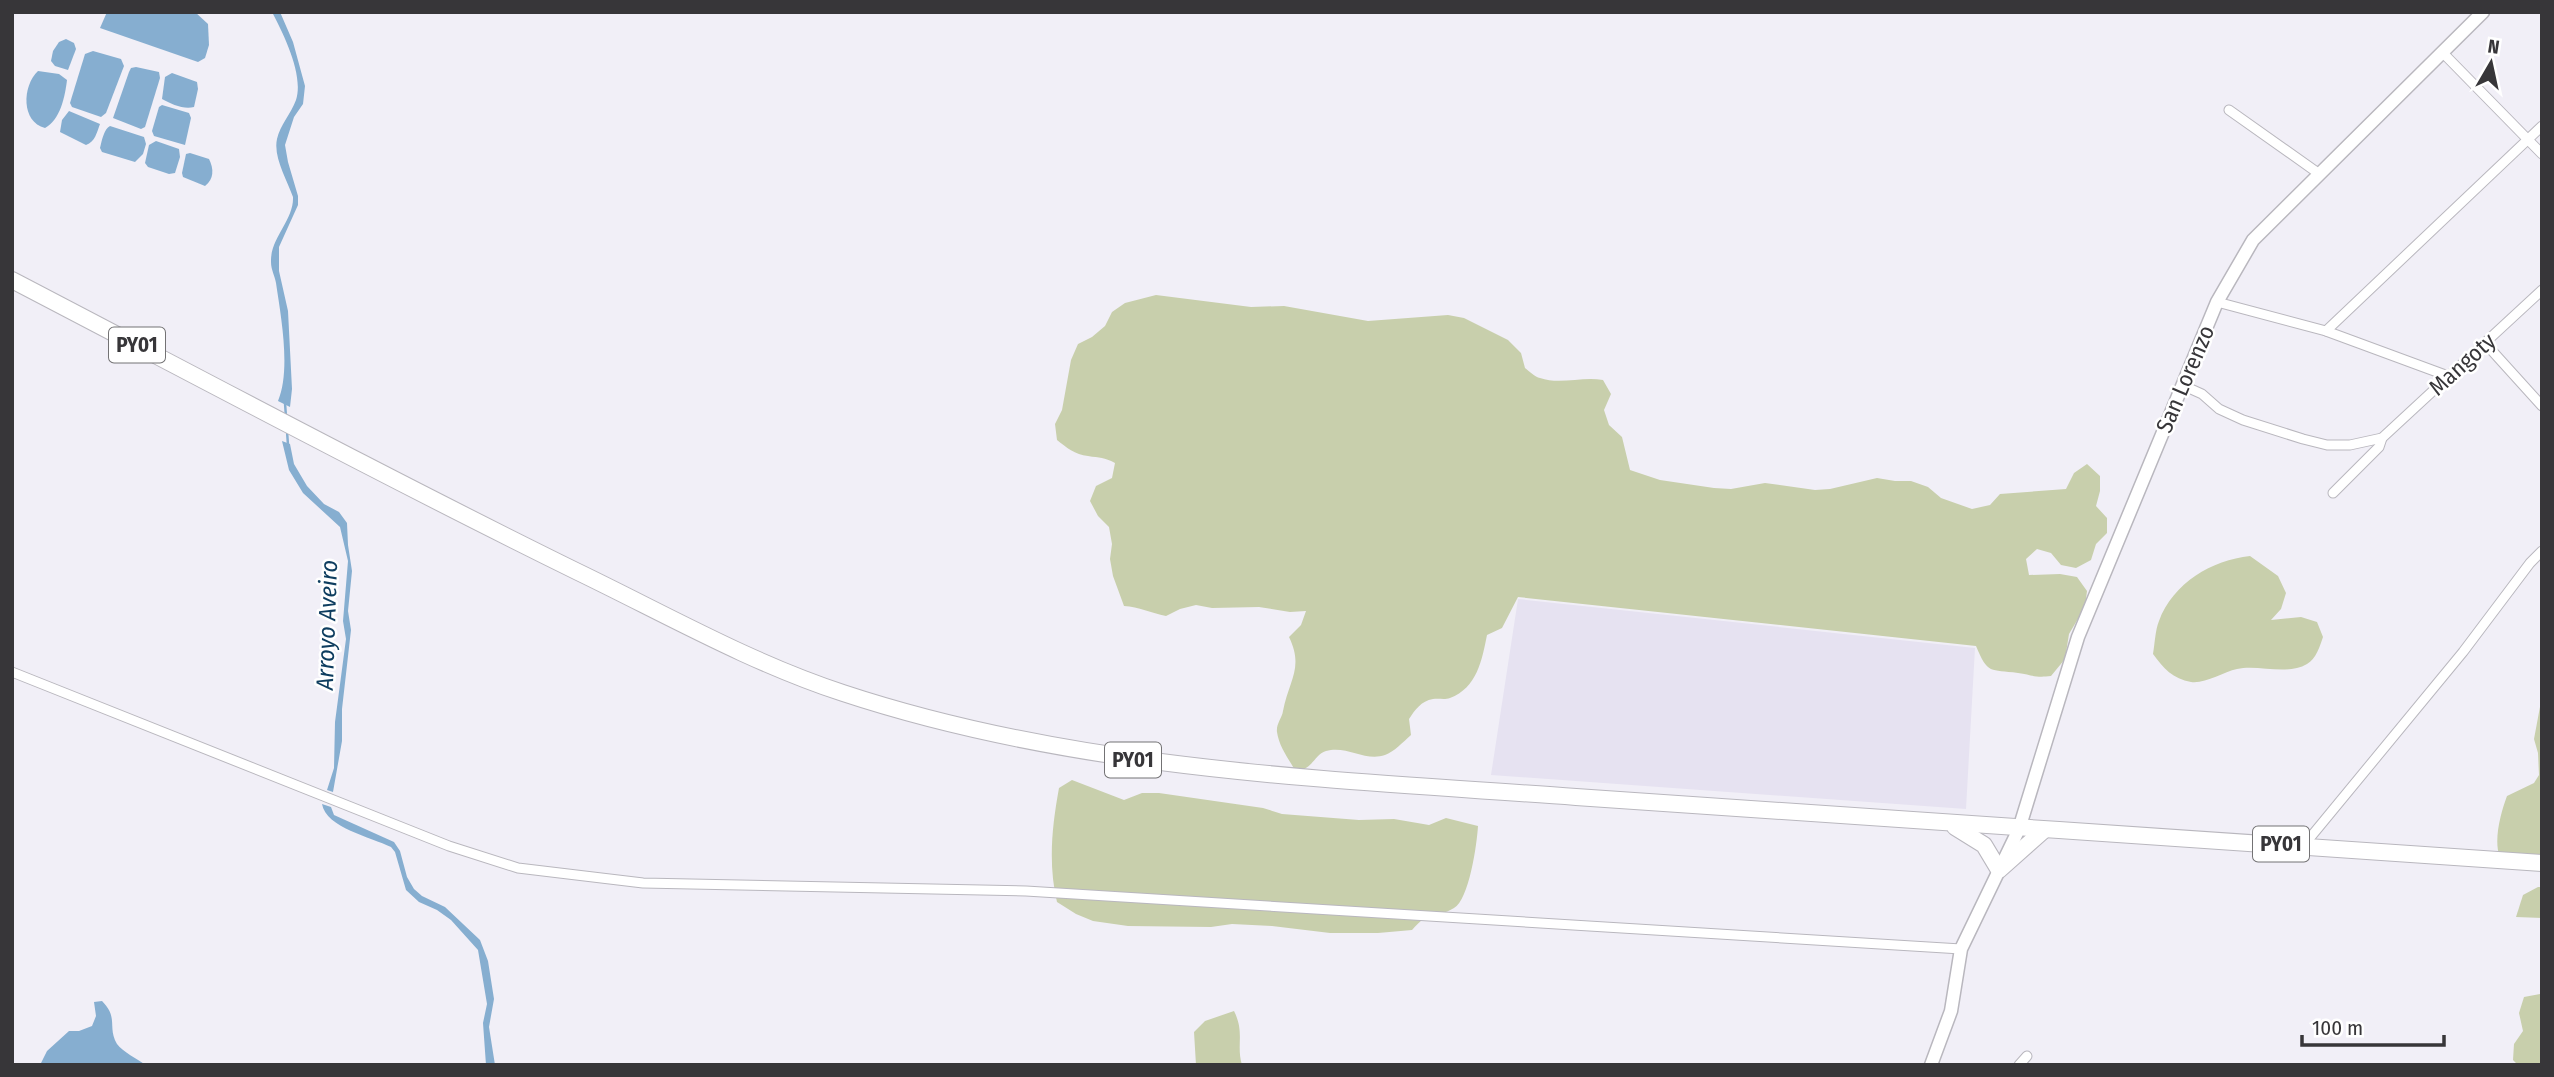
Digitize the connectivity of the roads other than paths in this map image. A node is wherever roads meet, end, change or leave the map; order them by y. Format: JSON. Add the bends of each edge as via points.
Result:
{"nodes":[{"id":1,"x":2483,"y":12,"type":"edge"},
{"id":2,"x":2443,"y":53,"type":"junction"},
{"id":3,"x":2229,"y":110,"type":"dead end"},
{"id":4,"x":2542,"y":126,"type":"edge"},
{"id":5,"x":2528,"y":139,"type":"junction"},
{"id":6,"x":2542,"y":154,"type":"edge"},
{"id":7,"x":2318,"y":173,"type":"junction"},
{"id":8,"x":12,"y":280,"type":"edge"},
{"id":9,"x":2542,"y":290,"type":"edge"},
{"id":10,"x":2217,"y":302,"type":"junction"},
{"id":11,"x":2326,"y":331,"type":"junction"},
{"id":12,"x":2484,"y":343,"type":"junction"},
{"id":13,"x":2448,"y":376,"type":"junction"},
{"id":14,"x":2182,"y":385,"type":"junction"},
{"id":15,"x":2542,"y":406,"type":"edge"},
{"id":16,"x":2382,"y":438,"type":"junction"},
{"id":17,"x":2333,"y":493,"type":"dead end"},
{"id":18,"x":2542,"y":551,"type":"edge"},
{"id":19,"x":12,"y":672,"type":"edge"},
{"id":20,"x":1950,"y":824,"type":"junction"},
{"id":21,"x":2019,"y":829,"type":"junction"},
{"id":22,"x":2044,"y":830,"type":"junction"},
{"id":23,"x":2304,"y":845,"type":"junction"},
{"id":24,"x":2542,"y":863,"type":"edge"},
{"id":25,"x":1999,"y":870,"type":"junction"},
{"id":26,"x":1961,"y":949,"type":"junction"},
{"id":27,"x":2027,"y":1056,"type":"dead end"},
{"id":28,"x":1931,"y":1065,"type":"edge"},
{"id":29,"x":2019,"y":1065,"type":"edge"}],
"edges":[{"from":1,"to":2,"type":"street","name":"San Lorenzo"},
{"from":2,"to":5,"type":"street"},
{"from":2,"to":7,"type":"street","name":"San Lorenzo"},
{"from":3,"to":7,"type":"street"},
{"from":4,"to":5,"type":"street"},
{"from":5,"to":6,"type":"street"},
{"from":5,"to":11,"type":"street"},
{"from":7,"to":10,"type":"street","name":"San Lorenzo","via":[[2253,240]]},
{"from":8,"to":20,"type":"highway","number":"PY01","via":[[451,510],[758,660],[844,694],[931,719],[1049,746],[1174,765]]},
{"from":9,"to":12,"type":"street","name":"Mangoty"},
{"from":10,"to":11,"type":"street"},
{"from":10,"to":14,"type":"street","name":"San Lorenzo"},
{"from":11,"to":13,"type":"street"},
{"from":12,"to":13,"type":"street","name":"Mangoty"},
{"from":12,"to":15,"type":"street"},
{"from":13,"to":16,"type":"street","name":"Mangoty"},
{"from":14,"to":16,"type":"street","via":[[2243,420],[2303,439],[2350,445]]},
{"from":14,"to":21,"type":"street","name":"San Lorenzo","via":[[2078,637]]},
{"from":16,"to":17,"type":"street","name":"Mangoty","via":[[2379,447]]},
{"from":18,"to":23,"type":"street"},
{"from":19,"to":26,"type":"street","via":[[449,846],[518,868],[643,883],[1026,891]]},
{"from":20,"to":21,"type":"highway","number":"PY01"},
{"from":20,"to":25,"type":"highway","via":[[1984,845]]},
{"from":21,"to":22,"type":"highway","number":"PY01"},
{"from":21,"to":25,"type":"street","name":"San Lorenzo"},
{"from":22,"to":23,"type":"highway","number":"PY01"},
{"from":22,"to":25,"type":"highway"},
{"from":23,"to":24,"type":"highway","number":"PY01"},
{"from":25,"to":26,"type":"street","name":"San Lorenzo"},
{"from":26,"to":28,"type":"street","name":"San Lorenzo","via":[[1951,1011]]},
{"from":27,"to":29,"type":"street"}]}
